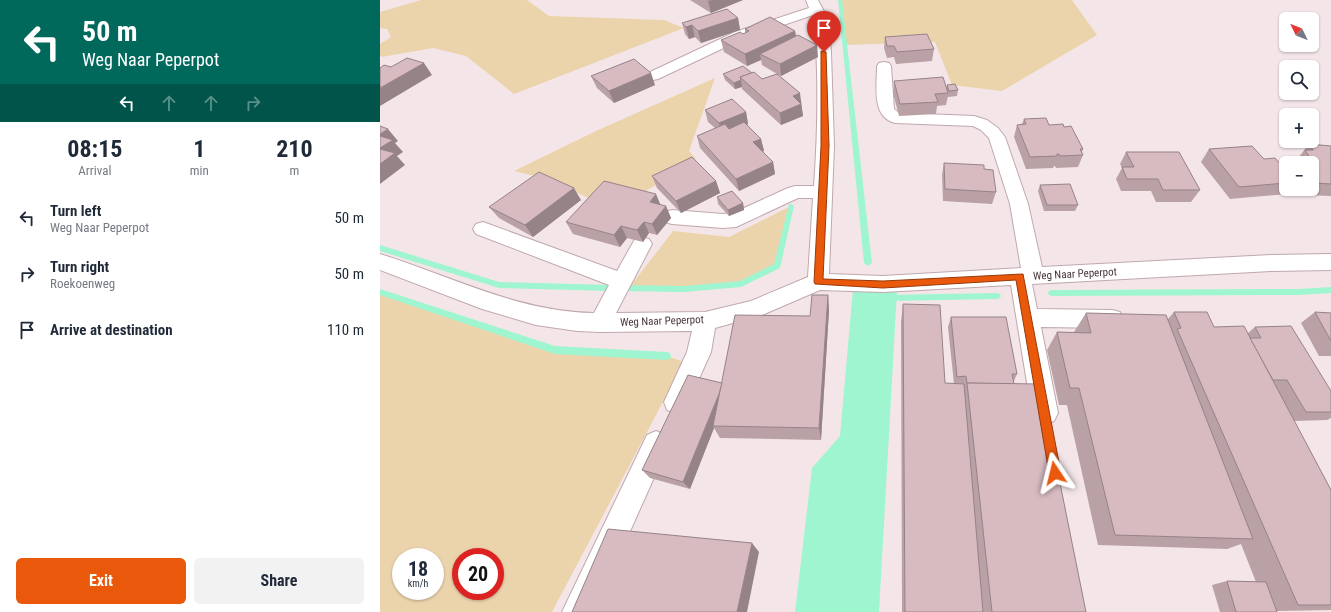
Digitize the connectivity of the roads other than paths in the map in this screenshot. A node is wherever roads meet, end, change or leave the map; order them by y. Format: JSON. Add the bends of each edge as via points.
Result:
{"nodes":[{"id":1,"x":814,"y":5,"type":"edge"},
{"id":2,"x":884,"y":66,"type":"dead end"},
{"id":3,"x":652,"y":76,"type":"dead end"},
{"id":4,"x":823,"y":192,"type":"junction"},
{"id":5,"x":672,"y":217,"type":"dead end"},
{"id":6,"x":483,"y":229,"type":"dead end"},
{"id":7,"x":642,"y":244,"type":"dead end"},
{"id":8,"x":380,"y":262,"type":"edge"},
{"id":9,"x":1331,"y":262,"type":"edge"},
{"id":10,"x":1026,"y":276,"type":"junction"},
{"id":11,"x":622,"y":281,"type":"junction"},
{"id":12,"x":818,"y":282,"type":"junction"},
{"id":13,"x":1028,"y":318,"type":"junction"},
{"id":14,"x":1135,"y":320,"type":"edge"},
{"id":15,"x":705,"y":321,"type":"junction"},
{"id":16,"x":600,"y":323,"type":"junction"},
{"id":17,"x":1048,"y":434,"type":"edge"},
{"id":18,"x":578,"y":612,"type":"edge"}],
"edges":[{"from":1,"to":3,"type":"street","via":[[740,35]]},
{"from":1,"to":4,"type":"street","via":[[821,19],[824,52]]},
{"from":2,"to":10,"type":"street","via":[[886,109],[895,118],[974,120],[990,128],[997,138],[1019,204]]},
{"from":4,"to":5,"type":"street","via":[[795,192],[736,220]]},
{"from":4,"to":12,"type":"street"},
{"from":6,"to":11,"type":"street"},
{"from":7,"to":11,"type":"street"},
{"from":8,"to":16,"type":"street","name":"Weg Naar Peperpot","via":[[490,303],[536,316]]},
{"from":9,"to":10,"type":"street","name":"Weg Naar Peperpot"},
{"from":10,"to":12,"type":"street","name":"Weg Naar Peperpot","via":[[883,284]]},
{"from":10,"to":13,"type":"street"},
{"from":11,"to":16,"type":"street"},
{"from":12,"to":15,"type":"street","name":"Weg Naar Peperpot","via":[[754,309]]},
{"from":13,"to":14,"type":"street"},
{"from":13,"to":17,"type":"street"},
{"from":15,"to":16,"type":"street","name":"Weg Naar Peperpot"},
{"from":15,"to":18,"type":"street","via":[[699,352]]}]}
